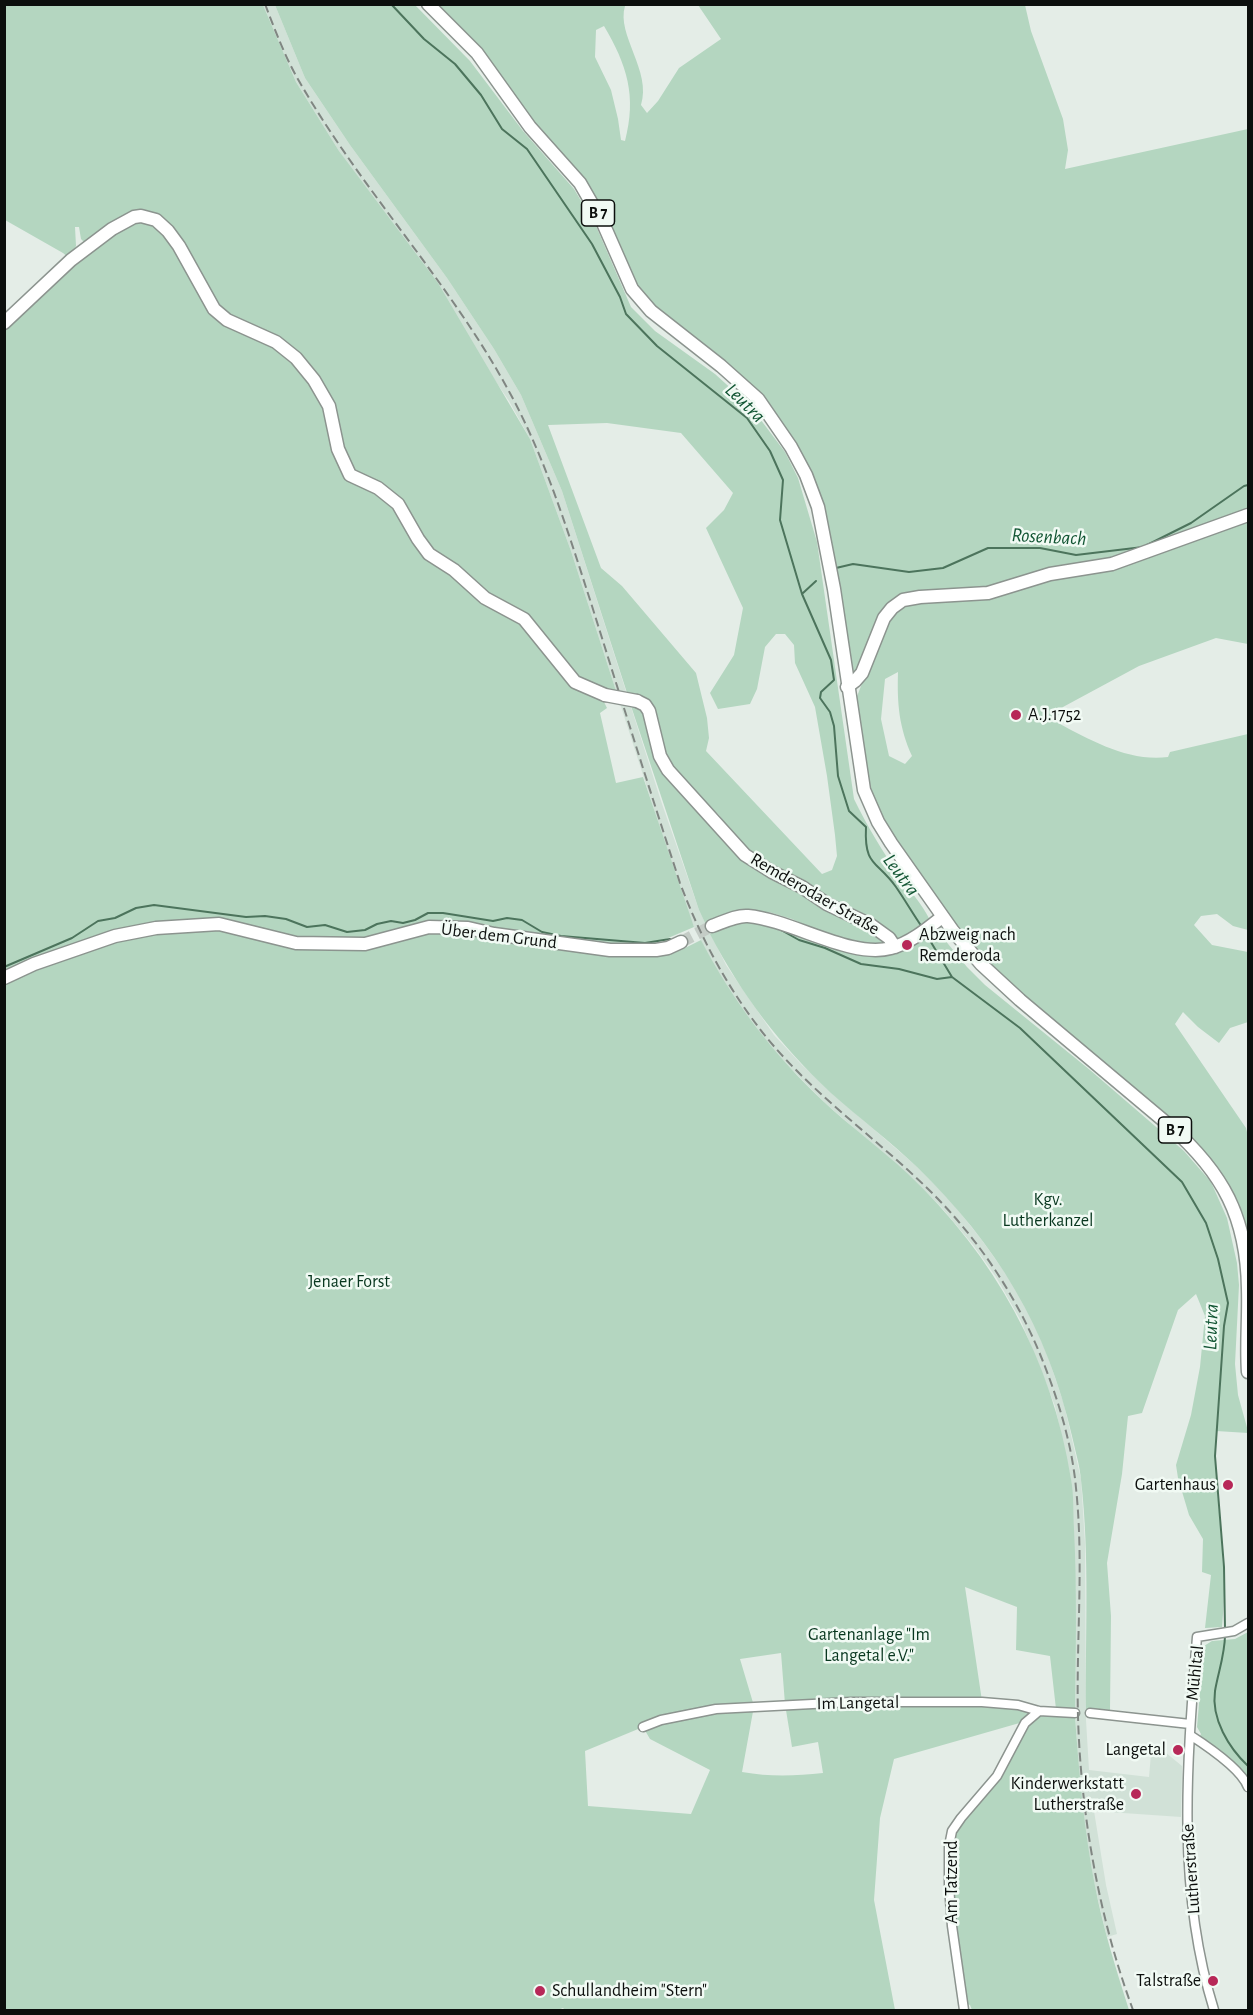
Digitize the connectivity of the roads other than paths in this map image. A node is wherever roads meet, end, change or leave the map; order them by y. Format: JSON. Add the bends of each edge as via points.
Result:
{"nodes":[{"id":1,"x":428,"y":4,"type":"edge"},
{"id":2,"x":4,"y":323,"type":"edge"},
{"id":3,"x":1248,"y":514,"type":"edge"},
{"id":4,"x":847,"y":687,"type":"junction"},
{"id":5,"x":942,"y":917,"type":"junction"},
{"id":6,"x":712,"y":926,"type":"tunnel mouth"},
{"id":7,"x":681,"y":942,"type":"tunnel mouth"},
{"id":8,"x":895,"y":947,"type":"junction"},
{"id":9,"x":4,"y":978,"type":"edge"},
{"id":10,"x":1248,"y":1310,"type":"edge"},
{"id":11,"x":1248,"y":1372,"type":"edge"},
{"id":12,"x":1248,"y":1623,"type":"edge"},
{"id":13,"x":1039,"y":1711,"type":"junction"},
{"id":14,"x":1075,"y":1713,"type":"dead end"},
{"id":15,"x":1090,"y":1713,"type":"dead end"},
{"id":16,"x":1190,"y":1724,"type":"junction"},
{"id":17,"x":643,"y":1727,"type":"dead end"},
{"id":18,"x":1190,"y":1735,"type":"junction"},
{"id":19,"x":1248,"y":1787,"type":"edge"},
{"id":20,"x":964,"y":2010,"type":"edge"},
{"id":21,"x":1215,"y":2010,"type":"edge"}],
"edges":[{"from":1,"to":4,"type":"street","number":"B 7","via":[[477,53],[530,126],[580,183],[639,298],[758,399],[791,447],[818,507]]},
{"from":2,"to":8,"type":"street","name":"Remderodaer Straße","bridge":true,"via":[[63,267],[112,229],[134,217],[156,220],[179,246],[214,309],[227,320],[276,342],[314,380],[329,406],[338,449],[350,475],[378,488],[399,504],[429,554],[485,598],[524,619],[575,682],[645,705],[668,770],[740,849],[827,904],[871,925]]},
{"from":3,"to":4,"type":"street","via":[[1112,564],[1050,574],[988,593],[903,600],[884,618],[862,673]]},
{"from":4,"to":5,"type":"street","number":"B 7","via":[[860,774],[870,806]]},
{"from":5,"to":8,"type":"street"},
{"from":5,"to":10,"type":"street","number":"B 7","via":[[996,979],[1207,1162],[1228,1195],[1239,1224]]},
{"from":6,"to":8,"type":"street","via":[[746,916],[858,949]]},
{"from":7,"to":9,"type":"street","name":"Über dem Grund","via":[[656,950],[610,950],[468,928],[429,927],[365,944],[296,943],[219,924],[156,928],[115,936]]},
{"from":10,"to":11,"type":"street","number":"B 7"},
{"from":12,"to":16,"type":"street","name":"Mühltal","via":[[1234,1631],[1197,1637]]},
{"from":13,"to":14,"type":"street","name":"Im Langetal"},
{"from":13,"to":17,"type":"street","name":"Im Langetal","via":[[982,1701],[785,1704],[716,1709]]},
{"from":13,"to":20,"type":"street","name":"Am Tatzend","via":[[1025,1723],[997,1776],[952,1831],[949,1886]]},
{"from":15,"to":16,"type":"street"},
{"from":16,"to":18,"type":"street","name":"Lutherstraße"},
{"from":18,"to":19,"type":"street","via":[[1229,1765]]},
{"from":18,"to":21,"type":"street","name":"Lutherstraße","via":[[1189,1887],[1202,1965]]}]}
